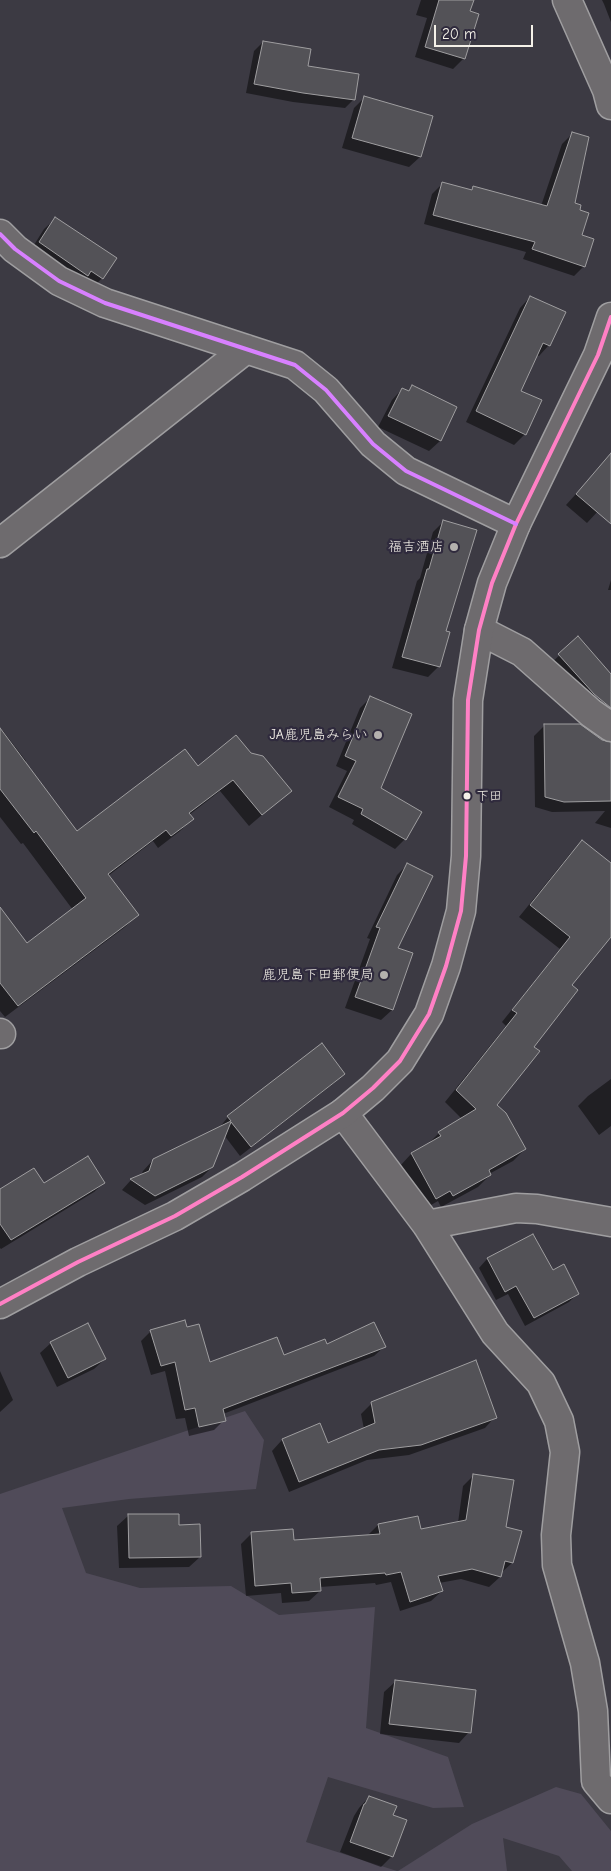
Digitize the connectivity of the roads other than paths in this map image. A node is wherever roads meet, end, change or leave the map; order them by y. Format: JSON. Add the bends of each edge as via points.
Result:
{"nodes":[{"id":1,"x":567,"y":0,"type":"edge"},
{"id":2,"x":611,"y":105,"type":"edge"},
{"id":3,"x":0,"y":234,"type":"edge"},
{"id":4,"x":611,"y":317,"type":"edge"},
{"id":5,"x":246,"y":350,"type":"junction"},
{"id":6,"x":605,"y":358,"type":"edge"},
{"id":7,"x":516,"y":524,"type":"junction"},
{"id":8,"x":0,"y":543,"type":"edge"},
{"id":9,"x":479,"y":630,"type":"junction"},
{"id":10,"x":611,"y":728,"type":"edge"},
{"id":11,"x":343,"y":1112,"type":"junction"},
{"id":12,"x":611,"y":1222,"type":"edge"},
{"id":13,"x":427,"y":1225,"type":"junction"},
{"id":14,"x":0,"y":1304,"type":"edge"},
{"id":15,"x":611,"y":1799,"type":"edge"}],
"edges":[{"from":1,"to":2,"type":"street"},
{"from":3,"to":5,"type":"street","via":[[59,281],[105,303]]},
{"from":4,"to":6,"type":"street"},
{"from":5,"to":7,"type":"street","via":[[294,365],[326,390],[373,444],[406,471]]},
{"from":5,"to":8,"type":"street"},
{"from":6,"to":7,"type":"street"},
{"from":7,"to":9,"type":"street","via":[[492,583]]},
{"from":9,"to":10,"type":"street","via":[[522,652]]},
{"from":9,"to":11,"type":"street","via":[[468,700],[466,856],[461,911],[429,1014],[400,1061]]},
{"from":11,"to":13,"type":"street"},
{"from":11,"to":14,"type":"street","via":[[174,1216]]},
{"from":12,"to":13,"type":"street","via":[[516,1208]]},
{"from":13,"to":15,"type":"street","via":[[495,1333],[541,1383],[559,1421],[565,1452],[556,1535],[557,1565],[587,1673],[593,1711],[596,1780]]}]}
